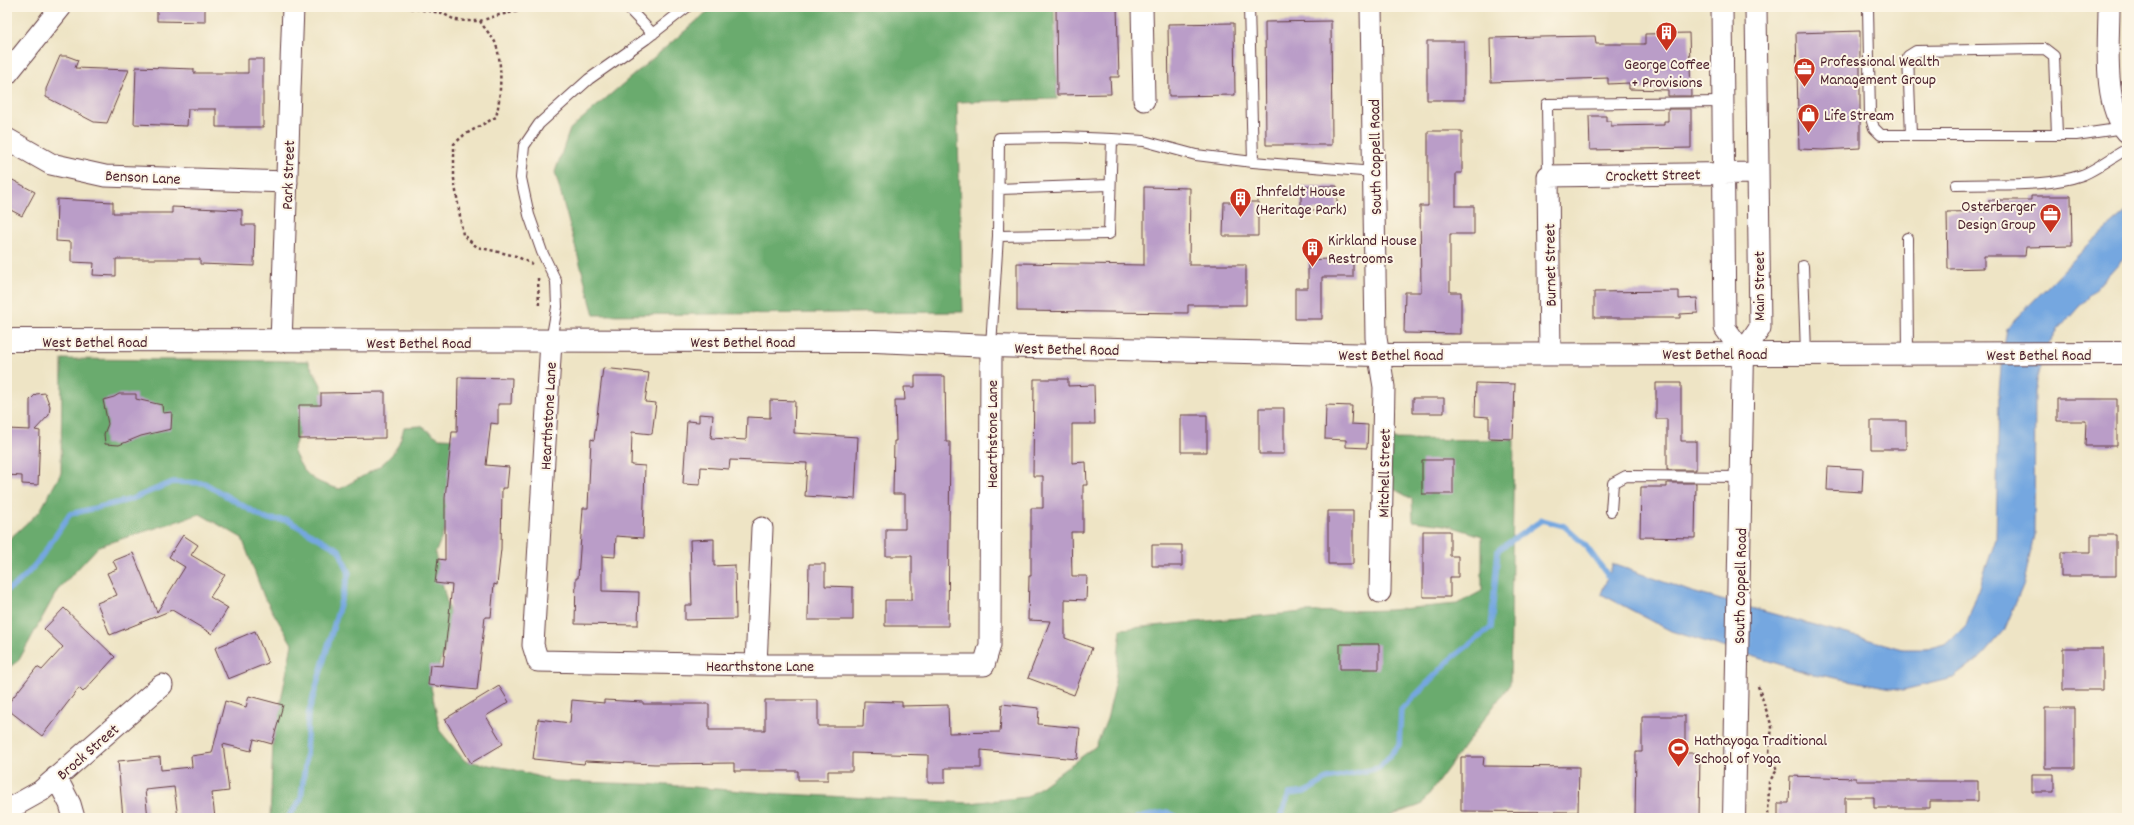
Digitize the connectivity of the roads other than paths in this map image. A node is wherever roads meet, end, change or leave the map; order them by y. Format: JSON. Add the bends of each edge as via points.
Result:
{"nodes":[{"id":1,"x":61,"y":7,"type":"edge"},
{"id":2,"x":293,"y":7,"type":"edge"},
{"id":3,"x":627,"y":7,"type":"edge"},
{"id":4,"x":688,"y":7,"type":"edge"},
{"id":5,"x":1142,"y":7,"type":"edge"},
{"id":6,"x":1249,"y":7,"type":"edge"},
{"id":7,"x":1371,"y":7,"type":"edge"},
{"id":8,"x":1722,"y":7,"type":"edge"},
{"id":9,"x":1756,"y":7,"type":"edge"},
{"id":10,"x":1868,"y":7,"type":"edge"},
{"id":11,"x":2109,"y":7,"type":"edge"},
{"id":12,"x":653,"y":34,"type":"junction"},
{"id":13,"x":7,"y":74,"type":"edge"},
{"id":14,"x":1144,"y":100,"type":"dead end"},
{"id":15,"x":1723,"y":102,"type":"junction"},
{"id":16,"x":2125,"y":130,"type":"edge"},
{"id":17,"x":1911,"y":135,"type":"junction"},
{"id":18,"x":2057,"y":135,"type":"junction"},
{"id":19,"x":7,"y":139,"type":"edge"},
{"id":20,"x":1112,"y":139,"type":"junction"},
{"id":21,"x":2127,"y":149,"type":"edge"},
{"id":22,"x":1253,"y":162,"type":"junction"},
{"id":23,"x":1374,"y":172,"type":"junction"},
{"id":24,"x":1724,"y":172,"type":"junction"},
{"id":25,"x":1757,"y":173,"type":"junction"},
{"id":26,"x":1548,"y":176,"type":"junction"},
{"id":27,"x":286,"y":182,"type":"junction"},
{"id":28,"x":1109,"y":185,"type":"junction"},
{"id":29,"x":1956,"y":185,"type":"dead end"},
{"id":30,"x":999,"y":189,"type":"junction"},
{"id":31,"x":998,"y":236,"type":"junction"},
{"id":32,"x":1907,"y":238,"type":"dead end"},
{"id":33,"x":1803,"y":266,"type":"dead end"},
{"id":34,"x":7,"y":340,"type":"edge"},
{"id":35,"x":551,"y":341,"type":"junction"},
{"id":36,"x":281,"y":342,"type":"junction"},
{"id":37,"x":991,"y":346,"type":"junction"},
{"id":38,"x":1743,"y":353,"type":"junction"},
{"id":39,"x":1806,"y":353,"type":"junction"},
{"id":40,"x":1908,"y":353,"type":"junction"},
{"id":41,"x":2127,"y":353,"type":"edge"},
{"id":42,"x":1550,"y":354,"type":"junction"},
{"id":43,"x":1378,"y":355,"type":"junction"},
{"id":44,"x":1741,"y":477,"type":"junction"},
{"id":45,"x":1611,"y":511,"type":"dead end"},
{"id":46,"x":762,"y":528,"type":"dead end"},
{"id":47,"x":1380,"y":592,"type":"dead end"},
{"id":48,"x":756,"y":665,"type":"junction"},
{"id":49,"x":162,"y":685,"type":"dead end"},
{"id":50,"x":56,"y":778,"type":"junction"},
{"id":51,"x":7,"y":810,"type":"edge"},
{"id":52,"x":74,"y":818,"type":"edge"},
{"id":53,"x":1734,"y":818,"type":"edge"}],
"edges":[{"from":1,"to":13,"type":"street"},
{"from":2,"to":27,"type":"street","name":"Park Street"},
{"from":3,"to":12,"type":"lane"},
{"from":4,"to":12,"type":"lane"},
{"from":5,"to":14,"type":"street"},
{"from":6,"to":22,"type":"lane"},
{"from":7,"to":23,"type":"street","name":"South Coppell Road"},
{"from":8,"to":15,"type":"street","name":"Main Street"},
{"from":9,"to":25,"type":"street","name":"Main Street"},
{"from":10,"to":17,"type":"lane","via":[[1870,115],[1874,128],[1881,135]]},
{"from":11,"to":16,"type":"street","via":[[2109,77],[2114,108]]},
{"from":12,"to":35,"type":"lane","via":[[589,79],[539,124],[524,146],[521,178],[529,216],[542,252],[556,280],[557,307]]},
{"from":15,"to":24,"type":"street","name":"Main Street"},
{"from":15,"to":26,"type":"lane","via":[[1547,104]]},
{"from":16,"to":18,"type":"lane"},
{"from":17,"to":18,"type":"lane"},
{"from":17,"to":18,"type":"lane","via":[[1908,56],[1916,51],[2045,49],[2054,56]]},
{"from":19,"to":27,"type":"street","name":"Benson Lane","via":[[51,164],[105,176]]},
{"from":20,"to":22,"type":"lane","via":[[1144,141],[1196,155]]},
{"from":20,"to":28,"type":"lane"},
{"from":20,"to":30,"type":"lane","via":[[999,138]]},
{"from":21,"to":29,"type":"lane","via":[[2082,175],[2062,180]]},
{"from":22,"to":23,"type":"lane"},
{"from":23,"to":43,"type":"street","name":"South Coppell Road"},
{"from":24,"to":25,"type":"street","name":"Crockett Street"},
{"from":24,"to":26,"type":"street","name":"Crockett Street"},
{"from":24,"to":38,"type":"street","name":"Main Street","via":[[1725,328]]},
{"from":25,"to":38,"type":"street","name":"Main Street","via":[[1760,328]]},
{"from":26,"to":42,"type":"street","name":"Burnet Street"},
{"from":27,"to":36,"type":"street","name":"Park Street"},
{"from":28,"to":30,"type":"lane"},
{"from":28,"to":31,"type":"lane","via":[[1109,234]]},
{"from":30,"to":31,"type":"lane"},
{"from":31,"to":37,"type":"lane"},
{"from":32,"to":40,"type":"lane"},
{"from":33,"to":39,"type":"lane"},
{"from":34,"to":36,"type":"main road","name":"West Bethel Road"},
{"from":35,"to":36,"type":"main road","name":"West Bethel Road"},
{"from":35,"to":37,"type":"main road","name":"West Bethel Road","via":[[875,341]]},
{"from":35,"to":48,"type":"street","name":"Hearthstone Lane","via":[[533,645],[538,661]]},
{"from":37,"to":43,"type":"main road","name":"West Bethel Road"},
{"from":37,"to":48,"type":"street","name":"Hearthstone Lane","via":[[990,645],[984,665]]},
{"from":38,"to":39,"type":"main road","name":"West Bethel Road"},
{"from":38,"to":42,"type":"main road","name":"West Bethel Road"},
{"from":38,"to":44,"type":"main road","name":"South Coppell Road"},
{"from":39,"to":40,"type":"main road","name":"West Bethel Road"},
{"from":40,"to":41,"type":"main road","name":"West Bethel Road"},
{"from":42,"to":43,"type":"main road","name":"West Bethel Road"},
{"from":43,"to":47,"type":"street","name":"Mitchell Street","via":[[1384,387]]},
{"from":44,"to":45,"type":"lane","via":[[1626,476],[1613,483]]},
{"from":44,"to":53,"type":"main road","name":"South Coppell Road"},
{"from":46,"to":48,"type":"street"},
{"from":49,"to":50,"type":"street","name":"Brock Street"},
{"from":50,"to":51,"type":"street","name":"Brock Street","via":[[41,791]]},
{"from":50,"to":52,"type":"street","via":[[70,804]]}]}
